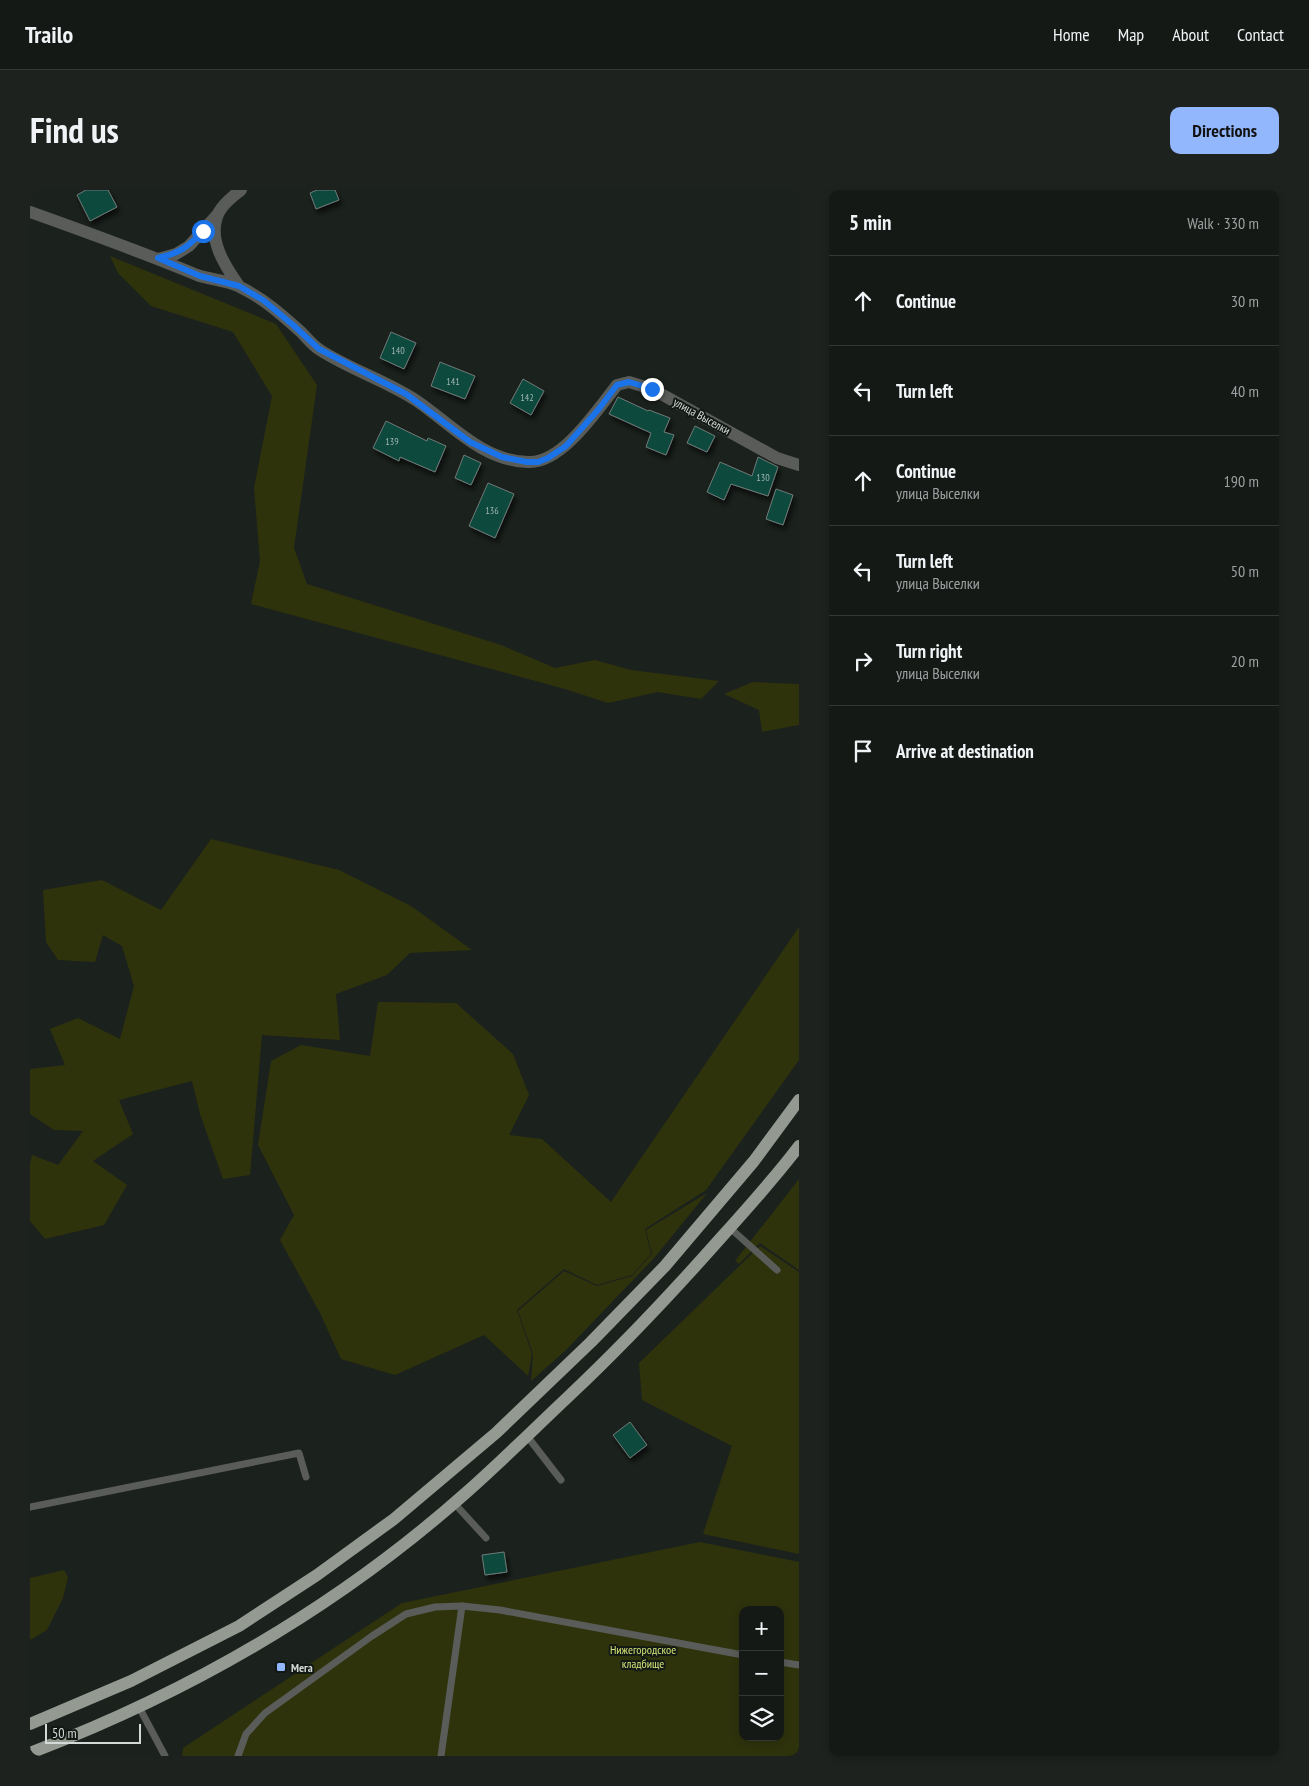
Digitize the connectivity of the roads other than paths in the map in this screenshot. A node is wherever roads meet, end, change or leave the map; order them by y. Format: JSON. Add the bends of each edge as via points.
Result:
{"nodes":[{"id":1,"x":241,"y":190,"type":"edge"},
{"id":2,"x":30,"y":212,"type":"edge"},
{"id":3,"x":219,"y":212,"type":"junction"},
{"id":4,"x":158,"y":258,"type":"junction"},
{"id":5,"x":239,"y":286,"type":"junction"},
{"id":6,"x":799,"y":465,"type":"edge"},
{"id":7,"x":799,"y":1100,"type":"edge"},
{"id":8,"x":799,"y":1146,"type":"edge"},
{"id":9,"x":730,"y":1228,"type":"junction"},
{"id":10,"x":777,"y":1270,"type":"dead end"},
{"id":11,"x":527,"y":1436,"type":"junction"},
{"id":12,"x":306,"y":1477,"type":"dead end"},
{"id":13,"x":561,"y":1480,"type":"dead end"},
{"id":14,"x":454,"y":1503,"type":"junction"},
{"id":15,"x":30,"y":1507,"type":"edge"},
{"id":16,"x":486,"y":1538,"type":"dead end"},
{"id":17,"x":462,"y":1606,"type":"junction"},
{"id":18,"x":739,"y":1654,"type":"edge"},
{"id":19,"x":784,"y":1663,"type":"edge"},
{"id":20,"x":799,"y":1666,"type":"edge"},
{"id":21,"x":139,"y":1707,"type":"junction"},
{"id":22,"x":30,"y":1724,"type":"edge"},
{"id":23,"x":30,"y":1753,"type":"edge"},
{"id":24,"x":165,"y":1756,"type":"edge"},
{"id":25,"x":238,"y":1756,"type":"edge"},
{"id":26,"x":441,"y":1756,"type":"edge"}],
"edges":[{"from":1,"to":3,"type":"street"},
{"from":2,"to":4,"type":"street"},
{"from":3,"to":4,"type":"street","via":[[189,246],[176,254]]},
{"from":3,"to":5,"type":"street","via":[[216,225],[218,251]]},
{"from":4,"to":5,"type":"street","via":[[200,276]]},
{"from":5,"to":6,"type":"street","name":"улица Выселки","via":[[263,300],[319,349],[406,394],[470,442],[502,457],[527,462],[548,458],[566,446],[617,385],[629,382],[652,389],[777,458]]},
{"from":7,"to":22,"type":"main road","via":[[754,1161],[665,1266],[503,1426],[394,1519],[239,1626],[131,1681]]},
{"from":8,"to":9,"type":"main road"},
{"from":9,"to":10,"type":"lane"},
{"from":9,"to":11,"type":"main road","via":[[607,1360]]},
{"from":11,"to":13,"type":"lane"},
{"from":11,"to":14,"type":"main road"},
{"from":12,"to":15,"type":"lane","via":[[299,1453]]},
{"from":14,"to":16,"type":"lane"},
{"from":14,"to":21,"type":"main road","via":[[398,1549],[316,1608],[260,1643]]},
{"from":17,"to":18,"type":"lane","via":[[500,1610]]},
{"from":17,"to":25,"type":"lane","via":[[435,1607],[406,1614],[372,1636],[265,1713],[246,1734]]},
{"from":17,"to":26,"type":"lane"},
{"from":19,"to":20,"type":"lane"},
{"from":21,"to":23,"type":"main road"},
{"from":21,"to":24,"type":"lane"}]}
